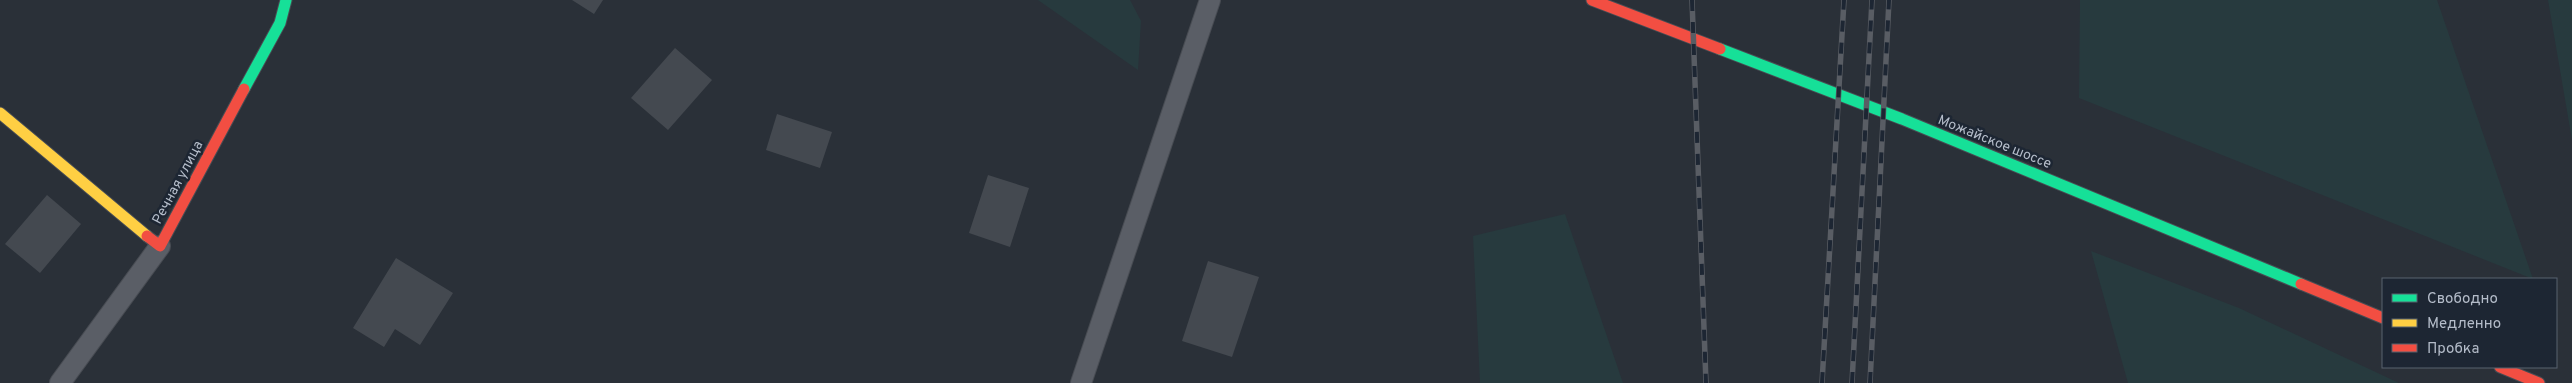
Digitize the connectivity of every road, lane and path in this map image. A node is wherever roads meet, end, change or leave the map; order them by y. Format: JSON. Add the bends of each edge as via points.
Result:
{"nodes":[{"id":1,"x":286,"y":0,"type":"edge"},
{"id":2,"x":1210,"y":0,"type":"edge"},
{"id":3,"x":1592,"y":0,"type":"edge"},
{"id":4,"x":0,"y":113,"type":"edge"},
{"id":5,"x":160,"y":246,"type":"junction"},
{"id":6,"x":2382,"y":318,"type":"edge"},
{"id":7,"x":2502,"y":368,"type":"edge"},
{"id":8,"x":60,"y":383,"type":"edge"},
{"id":9,"x":1081,"y":383,"type":"edge"},
{"id":10,"x":2539,"y":383,"type":"edge"}],
"edges":[{"from":1,"to":5,"type":"main road","name":"Речная улица","via":[[280,23]]},
{"from":2,"to":9,"type":"lane"},
{"from":3,"to":6,"type":"main road","name":"Можайское шоссе","via":[[1902,119]]},
{"from":4,"to":5,"type":"main road","name":"Речная улица"},
{"from":5,"to":8,"type":"lane"},
{"from":7,"to":10,"type":"main road"}]}
